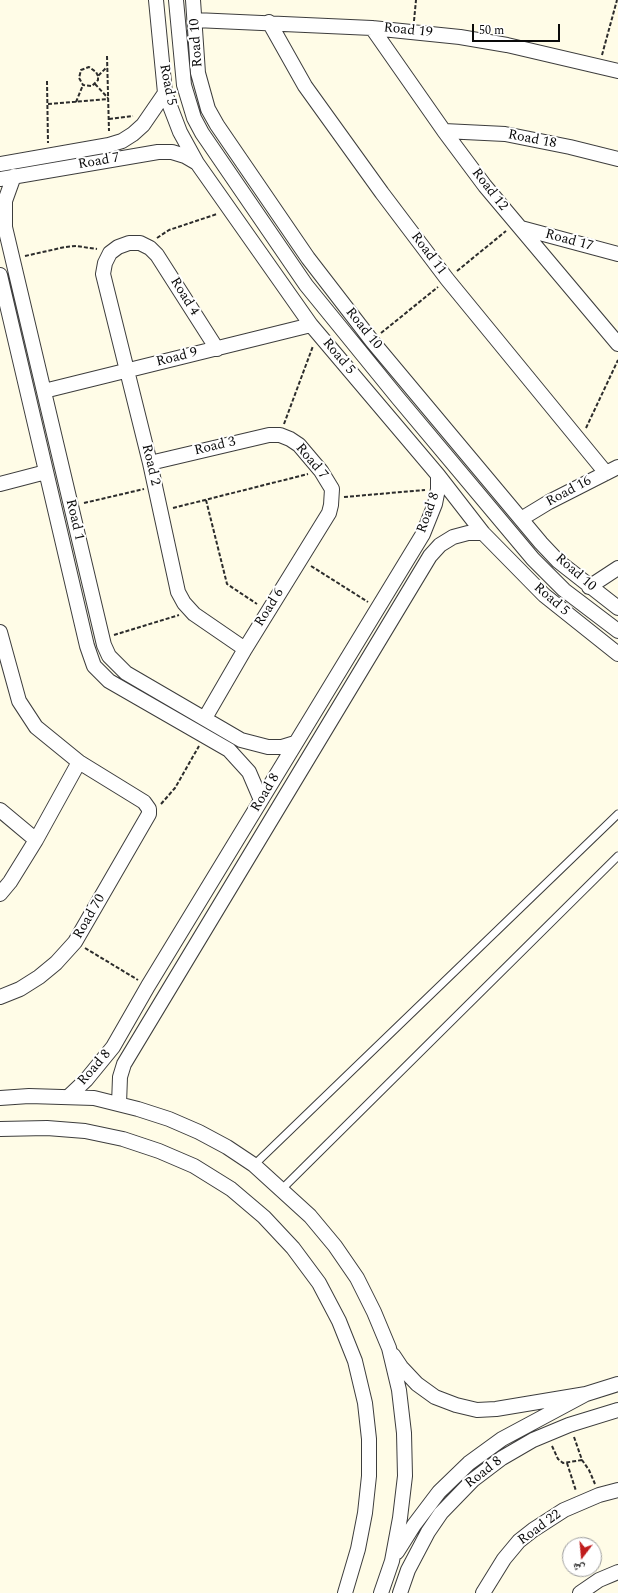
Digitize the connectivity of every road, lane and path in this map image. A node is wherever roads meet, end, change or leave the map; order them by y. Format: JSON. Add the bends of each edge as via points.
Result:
{"nodes":[{"id":1,"x":156,"y":0,"type":"edge"},
{"id":2,"x":176,"y":0,"type":"edge"},
{"id":3,"x":193,"y":0,"type":"edge"},
{"id":4,"x":416,"y":0,"type":"edge"},
{"id":5,"x":617,"y":0,"type":"edge"},
{"id":6,"x":195,"y":20,"type":"junction"},
{"id":7,"x":269,"y":22,"type":"junction"},
{"id":8,"x":372,"y":28,"type":"junction"},
{"id":9,"x":412,"y":32,"type":"junction"},
{"id":10,"x":107,"y":56,"type":"dead end"},
{"id":11,"x":599,"y":66,"type":"junction"},
{"id":12,"x":107,"y":67,"type":"junction"},
{"id":13,"x":618,"y":71,"type":"edge"},
{"id":14,"x":98,"y":76,"type":"junction"},
{"id":15,"x":47,"y":81,"type":"dead end"},
{"id":16,"x":95,"y":84,"type":"junction"},
{"id":17,"x":83,"y":85,"type":"junction"},
{"id":18,"x":165,"y":93,"type":"junction"},
{"id":19,"x":108,"y":99,"type":"junction"},
{"id":20,"x":76,"y":102,"type":"junction"},
{"id":21,"x":48,"y":104,"type":"junction"},
{"id":22,"x":150,"y":114,"type":"junction"},
{"id":23,"x":109,"y":118,"type":"junction"},
{"id":24,"x":444,"y":131,"type":"junction"},
{"id":25,"x":110,"y":145,"type":"junction"},
{"id":26,"x":48,"y":156,"type":"junction"},
{"id":27,"x":618,"y":160,"type":"edge"},
{"id":28,"x":197,"y":163,"type":"junction"},
{"id":29,"x":0,"y":164,"type":"edge"},
{"id":30,"x":7,"y":178,"type":"edge"},
{"id":31,"x":230,"y":210,"type":"junction"},
{"id":32,"x":521,"y":228,"type":"junction"},
{"id":33,"x":150,"y":248,"type":"junction"},
{"id":34,"x":110,"y":254,"type":"junction"},
{"id":35,"x":618,"y":254,"type":"edge"},
{"id":36,"x":13,"y":259,"type":"junction"},
{"id":37,"x":0,"y":275,"type":"edge"},
{"id":38,"x":314,"y":330,"type":"junction"},
{"id":39,"x":618,"y":344,"type":"edge"},
{"id":40,"x":217,"y":348,"type":"junction"},
{"id":41,"x":618,"y":360,"type":"edge"},
{"id":42,"x":126,"y":371,"type":"junction"},
{"id":43,"x":44,"y":391,"type":"junction"},
{"id":44,"x":280,"y":435,"type":"junction"},
{"id":45,"x":580,"y":441,"type":"junction"},
{"id":46,"x":150,"y":463,"type":"junction"},
{"id":47,"x":612,"y":470,"type":"edge"},
{"id":48,"x":321,"y":471,"type":"junction"},
{"id":49,"x":46,"y":472,"type":"junction"},
{"id":50,"x":438,"y":475,"type":"junction"},
{"id":51,"x":0,"y":484,"type":"edge"},
{"id":52,"x":155,"y":486,"type":"junction"},
{"id":53,"x":438,"y":489,"type":"junction"},
{"id":54,"x":332,"y":498,"type":"junction"},
{"id":55,"x":206,"y":500,"type":"junction"},
{"id":56,"x":70,"y":506,"type":"junction"},
{"id":57,"x":160,"y":511,"type":"junction"},
{"id":58,"x":521,"y":519,"type":"junction"},
{"id":59,"x":483,"y":533,"type":"junction"},
{"id":60,"x":300,"y":560,"type":"junction"},
{"id":61,"x":618,"y":568,"type":"edge"},
{"id":62,"x":589,"y":587,"type":"junction"},
{"id":63,"x":580,"y":604,"type":"junction"},
{"id":64,"x":378,"y":608,"type":"junction"},
{"id":65,"x":618,"y":608,"type":"edge"},
{"id":66,"x":269,"y":611,"type":"junction"},
{"id":67,"x":191,"y":612,"type":"junction"},
{"id":68,"x":568,"y":615,"type":"junction"},
{"id":69,"x":618,"y":631,"type":"edge"},
{"id":70,"x":0,"y":632,"type":"edge"},
{"id":71,"x":102,"y":639,"type":"junction"},
{"id":72,"x":245,"y":649,"type":"junction"},
{"id":73,"x":3,"y":654,"type":"edge"},
{"id":74,"x":618,"y":654,"type":"edge"},
{"id":75,"x":205,"y":718,"type":"junction"},
{"id":76,"x":204,"y":736,"type":"junction"},
{"id":77,"x":295,"y":743,"type":"junction"},
{"id":78,"x":79,"y":762,"type":"junction"},
{"id":79,"x":261,"y":800,"type":"junction"},
{"id":80,"x":149,"y":809,"type":"junction"},
{"id":81,"x":0,"y":810,"type":"edge"},
{"id":82,"x":618,"y":814,"type":"edge"},
{"id":83,"x":36,"y":840,"type":"junction"},
{"id":84,"x":618,"y":856,"type":"edge"},
{"id":85,"x":0,"y":894,"type":"edge"},
{"id":86,"x":75,"y":942,"type":"junction"},
{"id":87,"x":148,"y":986,"type":"junction"},
{"id":88,"x":0,"y":997,"type":"edge"},
{"id":89,"x":68,"y":1097,"type":"junction"},
{"id":90,"x":0,"y":1098,"type":"edge"},
{"id":91,"x":119,"y":1104,"type":"junction"},
{"id":92,"x":0,"y":1129,"type":"edge"},
{"id":93,"x":254,"y":1165,"type":"junction"},
{"id":94,"x":282,"y":1189,"type":"junction"},
{"id":95,"x":389,"y":1348,"type":"junction"},
{"id":96,"x":618,"y":1384,"type":"edge"},
{"id":97,"x":586,"y":1394,"type":"junction"},
{"id":98,"x":618,"y":1410,"type":"edge"},
{"id":99,"x":569,"y":1425,"type":"junction"},
{"id":100,"x":546,"y":1434,"type":"junction"},
{"id":101,"x":582,"y":1460,"type":"junction"},
{"id":102,"x":567,"y":1463,"type":"junction"},
{"id":103,"x":618,"y":1490,"type":"edge"},
{"id":104,"x":600,"y":1495,"type":"junction"},
{"id":105,"x":580,"y":1502,"type":"junction"},
{"id":106,"x":392,"y":1561,"type":"junction"},
{"id":107,"x":618,"y":1572,"type":"edge"},
{"id":108,"x":345,"y":1593,"type":"edge"},
{"id":109,"x":382,"y":1593,"type":"edge"},
{"id":110,"x":400,"y":1593,"type":"edge"},
{"id":111,"x":483,"y":1593,"type":"edge"},
{"id":112,"x":580,"y":1593,"type":"edge"}],
"edges":[{"from":1,"to":18,"type":"street","name":"Road 5"},
{"from":2,"to":63,"type":"street","name":"Road 5","via":[[184,86],[194,118],[202,133],[310,290],[528,554]]},
{"from":3,"to":6,"type":"street","name":"Road 10"},
{"from":4,"to":9,"type":"path"},
{"from":5,"to":11,"type":"path"},
{"from":6,"to":7,"type":"street","name":"Road 19"},
{"from":6,"to":58,"type":"street","name":"Road 10","via":[[198,73],[204,97],[217,125],[326,282]]},
{"from":7,"to":8,"type":"street","name":"Road 19"},
{"from":7,"to":45,"type":"street","name":"Road 11","via":[[305,86],[382,193],[447,279]]},
{"from":8,"to":9,"type":"street","name":"Road 19"},
{"from":8,"to":24,"type":"street","name":"Road 12"},
{"from":9,"to":11,"type":"street","name":"Road 19","via":[[506,45]]},
{"from":10,"to":12,"type":"path"},
{"from":11,"to":13,"type":"street","name":"Road 19"},
{"from":12,"to":14,"type":"path"},
{"from":12,"to":19,"type":"path"},
{"from":14,"to":16,"type":"path"},
{"from":14,"to":17,"type":"path","via":[[89,67],[81,70],[79,78]]},
{"from":15,"to":21,"type":"path"},
{"from":16,"to":17,"type":"path"},
{"from":16,"to":19,"type":"path"},
{"from":17,"to":20,"type":"path"},
{"from":18,"to":22,"type":"street","name":"Road 7"},
{"from":18,"to":28,"type":"street","name":"Road 5","via":[[180,132]]},
{"from":19,"to":20,"type":"path"},
{"from":19,"to":23,"type":"path"},
{"from":20,"to":21,"type":"path"},
{"from":21,"to":26,"type":"path"},
{"from":22,"to":23,"type":"path"},
{"from":22,"to":25,"type":"street","name":"Road 7","via":[[133,134]]},
{"from":23,"to":25,"type":"path"},
{"from":24,"to":27,"type":"street","name":"Road 18","via":[[504,134],[570,147]]},
{"from":24,"to":32,"type":"street","name":"Road 12","via":[[485,186]]},
{"from":25,"to":26,"type":"street","name":"Road 7"},
{"from":26,"to":29,"type":"street","name":"Road 7"},
{"from":28,"to":30,"type":"street","name":"Road 7","via":[[172,152],[158,152]]},
{"from":28,"to":31,"type":"street","name":"Road 5"},
{"from":30,"to":36,"type":"street","name":"Road 1","via":[[4,214]]},
{"from":31,"to":33,"type":"path","via":[[169,230]]},
{"from":31,"to":38,"type":"street","name":"Road 5"},
{"from":32,"to":35,"type":"street","name":"Road 17"},
{"from":32,"to":39,"type":"street","name":"Road 12"},
{"from":33,"to":34,"type":"street","via":[[140,243],[128,243],[118,246]]},
{"from":33,"to":40,"type":"street","name":"Road 4"},
{"from":34,"to":36,"type":"path","via":[[88,247],[65,247]]},
{"from":34,"to":42,"type":"street","name":"Road 2","via":[[103,274]]},
{"from":36,"to":43,"type":"street","name":"Road 1"},
{"from":37,"to":49,"type":"street","name":"Road 1"},
{"from":38,"to":40,"type":"street","name":"Road 9"},
{"from":38,"to":44,"type":"path"},
{"from":38,"to":50,"type":"street","name":"Road 5"},
{"from":40,"to":42,"type":"street","name":"Road 9"},
{"from":41,"to":45,"type":"path"},
{"from":42,"to":43,"type":"street","name":"Road 9"},
{"from":42,"to":46,"type":"street","name":"Road 2"},
{"from":43,"to":56,"type":"street","name":"Road 1"},
{"from":44,"to":46,"type":"street","name":"Road 3","via":[[269,434]]},
{"from":44,"to":48,"type":"street","name":"Road 7","via":[[299,445]]},
{"from":45,"to":47,"type":"street","name":"Road 11"},
{"from":46,"to":52,"type":"street","name":"Road 2"},
{"from":47,"to":58,"type":"street","name":"Road 16","via":[[548,502]]},
{"from":48,"to":54,"type":"street","name":"Road 7","via":[[330,486]]},
{"from":48,"to":55,"type":"path"},
{"from":49,"to":51,"type":"street"},
{"from":49,"to":76,"type":"street","name":"Road 1","via":[[94,666],[109,681]]},
{"from":50,"to":53,"type":"street","name":"Road 8"},
{"from":50,"to":59,"type":"street","name":"Road 5"},
{"from":52,"to":56,"type":"path"},
{"from":52,"to":57,"type":"street","name":"Road 2"},
{"from":53,"to":54,"type":"path"},
{"from":53,"to":64,"type":"street","name":"Road 8","via":[[423,534]]},
{"from":54,"to":60,"type":"street","name":"Road 6","via":[[329,513]]},
{"from":55,"to":57,"type":"path"},
{"from":55,"to":66,"type":"path","via":[[227,584]]},
{"from":56,"to":71,"type":"street","name":"Road 1"},
{"from":57,"to":67,"type":"street","name":"Road 2","via":[[178,592]]},
{"from":58,"to":62,"type":"street","name":"Road 10","via":[[558,561]]},
{"from":59,"to":68,"type":"street","name":"Road 5","via":[[544,595]]},
{"from":59,"to":91,"type":"street","name":"Road 8","via":[[453,537],[440,545],[430,556],[124,1064],[120,1077]]},
{"from":60,"to":64,"type":"path"},
{"from":60,"to":66,"type":"street","name":"Road 6"},
{"from":61,"to":62,"type":"street"},
{"from":62,"to":65,"type":"street","name":"Road 10"},
{"from":63,"to":68,"type":"street"},
{"from":63,"to":69,"type":"street","name":"Road 5"},
{"from":64,"to":77,"type":"street","name":"Road 8"},
{"from":66,"to":72,"type":"street","name":"Road 6"},
{"from":67,"to":71,"type":"path"},
{"from":67,"to":72,"type":"street","name":"Road 2"},
{"from":68,"to":74,"type":"street","name":"Road 5"},
{"from":70,"to":73,"type":"street"},
{"from":71,"to":75,"type":"street","name":"Road 1","via":[[109,656],[126,673]]},
{"from":72,"to":75,"type":"street","name":"Road 6"},
{"from":73,"to":78,"type":"street","via":[[19,702],[26,713],[36,727]]},
{"from":75,"to":77,"type":"street","name":"Road 1","via":[[241,740],[254,744],[282,747]]},
{"from":76,"to":79,"type":"street","name":"Road 1","via":[[229,750],[240,761],[249,772]]},
{"from":76,"to":80,"type":"path","via":[[169,796],[162,803]]},
{"from":77,"to":79,"type":"street","name":"Road 8"},
{"from":78,"to":80,"type":"street","via":[[144,802]]},
{"from":78,"to":83,"type":"street"},
{"from":79,"to":87,"type":"street","name":"Road 8"},
{"from":80,"to":86,"type":"street","name":"Road 70","via":[[149,814]]},
{"from":81,"to":83,"type":"street"},
{"from":82,"to":93,"type":"lane"},
{"from":83,"to":85,"type":"street"},
{"from":84,"to":94,"type":"lane"},
{"from":86,"to":87,"type":"path"},
{"from":86,"to":88,"type":"street","name":"Road 70","via":[[39,977],[20,989]]},
{"from":87,"to":89,"type":"street","name":"Road 8","via":[[113,1047],[86,1080]]},
{"from":89,"to":90,"type":"street"},
{"from":89,"to":91,"type":"street","via":[[94,1098]]},
{"from":91,"to":93,"type":"street","via":[[169,1119],[199,1132]]},
{"from":92,"to":108,"type":"street","via":[[47,1128],[85,1131],[123,1139],[159,1151],[194,1166],[230,1189],[264,1217],[294,1248],[319,1283],[339,1321],[355,1361],[365,1403],[369,1440],[365,1513],[358,1550]]},
{"from":93,"to":94,"type":"street"},
{"from":94,"to":95,"type":"street","via":[[320,1228],[357,1278]]},
{"from":95,"to":97,"type":"street","via":[[401,1368],[417,1384],[435,1397],[456,1405],[478,1410]]},
{"from":95,"to":106,"type":"street","via":[[404,1433],[405,1476]]},
{"from":96,"to":97,"type":"street"},
{"from":97,"to":106,"type":"street","via":[[502,1439],[469,1463],[439,1492],[414,1525]]},
{"from":98,"to":99,"type":"street","name":"Road 8"},
{"from":99,"to":100,"type":"street","name":"Road 8"},
{"from":99,"to":101,"type":"path"},
{"from":100,"to":102,"type":"path","via":[[558,1459]]},
{"from":100,"to":110,"type":"street","name":"Road 8","via":[[502,1458],[456,1496],[441,1513],[417,1551]]},
{"from":101,"to":102,"type":"path"},
{"from":101,"to":104,"type":"path"},
{"from":102,"to":105,"type":"path"},
{"from":103,"to":104,"type":"street","name":"Road 22"},
{"from":104,"to":105,"type":"street","name":"Road 22"},
{"from":105,"to":111,"type":"street","name":"Road 22","via":[[548,1519],[519,1541],[504,1559]]},
{"from":106,"to":109,"type":"street"},
{"from":107,"to":112,"type":"street","via":[[599,1580]]}]}
